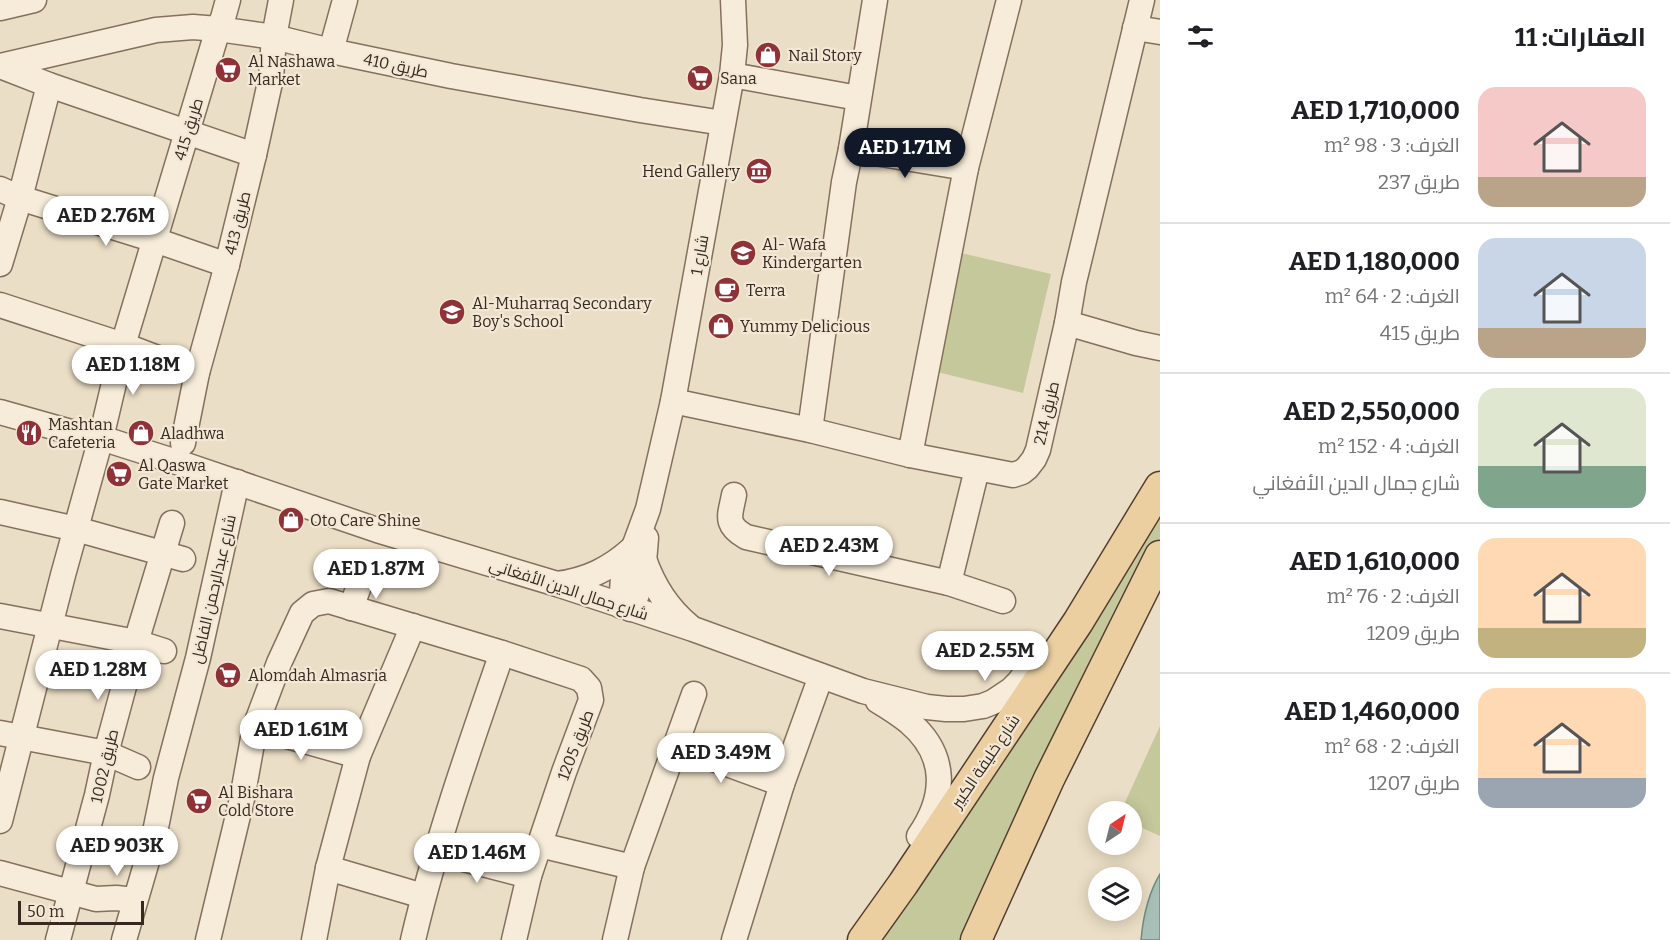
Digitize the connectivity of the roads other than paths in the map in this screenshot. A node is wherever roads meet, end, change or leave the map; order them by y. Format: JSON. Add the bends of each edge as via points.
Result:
{"nodes":[{"id":1,"x":34,"y":0,"type":"edge"},
{"id":2,"x":228,"y":0,"type":"edge"},
{"id":3,"x":281,"y":0,"type":"edge"},
{"id":4,"x":345,"y":0,"type":"edge"},
{"id":5,"x":733,"y":0,"type":"edge"},
{"id":6,"x":875,"y":0,"type":"edge"},
{"id":7,"x":1009,"y":0,"type":"edge"},
{"id":8,"x":1142,"y":0,"type":"edge"},
{"id":9,"x":2,"y":5,"type":"edge"},
{"id":10,"x":218,"y":28,"type":"junction"},
{"id":11,"x":1135,"y":28,"type":"junction"},
{"id":12,"x":1160,"y":32,"type":"edge"},
{"id":13,"x":274,"y":37,"type":"junction"},
{"id":14,"x":332,"y":51,"type":"junction"},
{"id":15,"x":0,"y":66,"type":"edge"},
{"id":16,"x":732,"y":75,"type":"junction"},
{"id":17,"x":49,"y":86,"type":"junction"},
{"id":18,"x":858,"y":98,"type":"junction"},
{"id":19,"x":723,"y":123,"type":"junction"},
{"id":20,"x":187,"y":133,"type":"junction"},
{"id":21,"x":851,"y":149,"type":"junction"},
{"id":22,"x":254,"y":155,"type":"junction"},
{"id":23,"x":966,"y":168,"type":"junction"},
{"id":24,"x":10,"y":193,"type":"edge"},
{"id":25,"x":154,"y":240,"type":"junction"},
{"id":26,"x":0,"y":264,"type":"edge"},
{"id":27,"x":227,"y":265,"type":"junction"},
{"id":28,"x":0,"y":305,"type":"edge"},
{"id":29,"x":1066,"y":323,"type":"junction"},
{"id":30,"x":123,"y":345,"type":"junction"},
{"id":31,"x":1160,"y":348,"type":"edge"},
{"id":32,"x":197,"y":373,"type":"junction"},
{"id":33,"x":673,"y":401,"type":"junction"},
{"id":34,"x":0,"y":403,"type":"edge"},
{"id":35,"x":0,"y":412,"type":"edge"},
{"id":36,"x":810,"y":430,"type":"junction"},
{"id":37,"x":101,"y":438,"type":"junction"},
{"id":38,"x":183,"y":443,"type":"dead end"},
{"id":39,"x":910,"y":455,"type":"junction"},
{"id":40,"x":977,"y":469,"type":"junction"},
{"id":41,"x":237,"y":482,"type":"junction"},
{"id":42,"x":1160,"y":487,"type":"edge"},
{"id":43,"x":734,"y":495,"type":"dead end"},
{"id":44,"x":0,"y":512,"type":"edge"},
{"id":45,"x":172,"y":524,"type":"dead end"},
{"id":46,"x":76,"y":529,"type":"junction"},
{"id":47,"x":638,"y":554,"type":"junction"},
{"id":48,"x":173,"y":556,"type":"junction"},
{"id":49,"x":1160,"y":556,"type":"edge"},
{"id":50,"x":362,"y":578,"type":"dead end"},
{"id":51,"x":950,"y":583,"type":"junction"},
{"id":52,"x":557,"y":584,"type":"junction"},
{"id":53,"x":1003,"y":601,"type":"dead end"},
{"id":54,"x":625,"y":607,"type":"junction"},
{"id":55,"x":351,"y":608,"type":"junction"},
{"id":56,"x":0,"y":616,"type":"edge"},
{"id":57,"x":1078,"y":622,"type":"junction"},
{"id":58,"x":50,"y":626,"type":"junction"},
{"id":59,"x":413,"y":626,"type":"junction"},
{"id":60,"x":693,"y":629,"type":"junction"},
{"id":61,"x":136,"y":642,"type":"junction"},
{"id":62,"x":164,"y":651,"type":"dead end"},
{"id":63,"x":502,"y":653,"type":"junction"},
{"id":64,"x":821,"y":676,"type":"junction"},
{"id":65,"x":863,"y":691,"type":"junction"},
{"id":66,"x":694,"y":694,"type":"dead end"},
{"id":67,"x":255,"y":727,"type":"junction"},
{"id":68,"x":11,"y":735,"type":"edge"},
{"id":69,"x":675,"y":745,"type":"junction"},
{"id":70,"x":106,"y":753,"type":"junction"},
{"id":71,"x":358,"y":756,"type":"junction"},
{"id":72,"x":138,"y":767,"type":"dead end"},
{"id":73,"x":782,"y":784,"type":"junction"},
{"id":74,"x":0,"y":821,"type":"edge"},
{"id":75,"x":540,"y":845,"type":"junction"},
{"id":76,"x":436,"y":852,"type":"junction"},
{"id":77,"x":632,"y":867,"type":"junction"},
{"id":78,"x":328,"y":868,"type":"junction"},
{"id":79,"x":0,"y":873,"type":"edge"},
{"id":80,"x":529,"y":876,"type":"junction"},
{"id":81,"x":903,"y":884,"type":"junction"},
{"id":82,"x":71,"y":892,"type":"junction"},
{"id":83,"x":423,"y":896,"type":"junction"},
{"id":84,"x":130,"y":920,"type":"edge"},
{"id":85,"x":58,"y":940,"type":"edge"},
{"id":86,"x":208,"y":940,"type":"edge"},
{"id":87,"x":314,"y":940,"type":"edge"},
{"id":88,"x":413,"y":940,"type":"edge"},
{"id":89,"x":514,"y":940,"type":"edge"},
{"id":90,"x":615,"y":940,"type":"edge"},
{"id":91,"x":735,"y":940,"type":"edge"},
{"id":92,"x":863,"y":940,"type":"edge"},
{"id":93,"x":976,"y":940,"type":"edge"}],
"edges":[{"from":1,"to":9,"type":"street"},
{"from":2,"to":10,"type":"street","name":"طريق 415"},
{"from":3,"to":13,"type":"street","name":"طريق 413"},
{"from":4,"to":14,"type":"street"},
{"from":5,"to":16,"type":"street","name":"شارع 1"},
{"from":6,"to":18,"type":"street"},
{"from":7,"to":23,"type":"street"},
{"from":8,"to":11,"type":"street","name":"طريق 214"},
{"from":10,"to":13,"type":"street","name":"طريق 410"},
{"from":10,"to":15,"type":"street","name":"طريق 410","via":[[156,30]]},
{"from":10,"to":20,"type":"street","name":"طريق 415"},
{"from":11,"to":12,"type":"street"},
{"from":11,"to":29,"type":"street","name":"طريق 214"},
{"from":13,"to":14,"type":"street","name":"طريق 410"},
{"from":13,"to":22,"type":"street","name":"طريق 413","via":[[271,78]]},
{"from":14,"to":19,"type":"street","name":"طريق 410","via":[[451,76]]},
{"from":15,"to":17,"type":"street"},
{"from":16,"to":18,"type":"street"},
{"from":16,"to":19,"type":"street","name":"شارع 1"},
{"from":17,"to":20,"type":"street"},
{"from":17,"to":24,"type":"street"},
{"from":18,"to":21,"type":"street"},
{"from":19,"to":33,"type":"street","name":"شارع 1"},
{"from":20,"to":22,"type":"street"},
{"from":20,"to":25,"type":"street","name":"طريق 415"},
{"from":21,"to":23,"type":"street"},
{"from":21,"to":36,"type":"street"},
{"from":22,"to":27,"type":"street","name":"طريق 413"},
{"from":23,"to":39,"type":"street"},
{"from":24,"to":25,"type":"street"},
{"from":24,"to":26,"type":"street"},
{"from":25,"to":27,"type":"street"},
{"from":25,"to":30,"type":"street","name":"طريق 415"},
{"from":27,"to":32,"type":"street","name":"طريق 413"},
{"from":28,"to":30,"type":"street"},
{"from":29,"to":31,"type":"street"},
{"from":29,"to":40,"type":"street","name":"طريق 214","via":[[1034,459],[1013,476]]},
{"from":30,"to":32,"type":"street"},
{"from":30,"to":37,"type":"street","name":"طريق 415"},
{"from":32,"to":38,"type":"street","name":"طريق 413"},
{"from":33,"to":36,"type":"street","name":"طريق 214"},
{"from":33,"to":47,"type":"street","name":"شارع 1"},
{"from":34,"to":37,"type":"street","name":"شارع جمال الدين الأفغاني","via":[[79,425]]},
{"from":35,"to":37,"type":"street","name":"شارع جمال الدين الأفغاني"},
{"from":36,"to":39,"type":"street","name":"طريق 214"},
{"from":37,"to":41,"type":"street","name":"شارع جمال الدين الأفغاني"},
{"from":37,"to":46,"type":"street","name":"طريق 415"},
{"from":39,"to":40,"type":"street","name":"طريق 214"},
{"from":40,"to":51,"type":"street"},
{"from":41,"to":52,"type":"street","name":"شارع جمال الدين الأفغاني","via":[[377,530]]},
{"from":41,"to":84,"type":"street","name":"شارع عبدالرحمن الفاضل","via":[[198,658]]},
{"from":42,"to":57,"type":"main road","name":"شارع خليفة الكبير"},
{"from":43,"to":51,"type":"street","via":[[729,520],[734,530],[746,537]]},
{"from":44,"to":46,"type":"street"},
{"from":45,"to":48,"type":"street","name":"طريق 1002"},
{"from":46,"to":48,"type":"street"},
{"from":46,"to":58,"type":"street","name":"طريق 415"},
{"from":47,"to":52,"type":"street","via":[[598,573]]},
{"from":47,"to":54,"type":"street","name":"شارع 1","via":[[623,577]]},
{"from":47,"to":60,"type":"street","via":[[663,598]]},
{"from":48,"to":61,"type":"street","name":"طريق 1002"},
{"from":49,"to":93,"type":"main road","via":[[1049,779]]},
{"from":50,"to":55,"type":"street"},
{"from":51,"to":53,"type":"street"},
{"from":52,"to":54,"type":"street","name":"شارع جمال الدين الأفغاني"},
{"from":54,"to":60,"type":"street","name":"شارع جمال الدين الأفغاني"},
{"from":55,"to":59,"type":"street","name":"طريق 1205"},
{"from":55,"to":67,"type":"street","name":"طريق 1205","via":[[329,601],[313,604],[302,613]]},
{"from":56,"to":58,"type":"street"},
{"from":57,"to":65,"type":"street","name":"شارع جمال الدين الأفغاني","via":[[1053,637],[1011,690],[982,706],[927,707]]},
{"from":57,"to":81,"type":"main road","name":"شارع خليفة الكبير"},
{"from":58,"to":61,"type":"street"},
{"from":58,"to":68,"type":"street","name":"طريق 415"},
{"from":59,"to":63,"type":"street","name":"طريق 1205"},
{"from":59,"to":71,"type":"street"},
{"from":60,"to":64,"type":"street","name":"شارع جمال الدين الأفغاني"},
{"from":61,"to":62,"type":"street"},
{"from":61,"to":70,"type":"street","name":"طريق 1002"},
{"from":63,"to":75,"type":"street","name":"طريق 1205","via":[[581,680],[589,688],[591,700]]},
{"from":63,"to":76,"type":"street"},
{"from":64,"to":65,"type":"street","name":"شارع جمال الدين الأفغاني"},
{"from":64,"to":73,"type":"street"},
{"from":65,"to":81,"type":"street","name":"شارع جمال الدين الأفغاني","via":[[910,723],[928,744],[938,769],[935,809],[909,854]]},
{"from":66,"to":69,"type":"street"},
{"from":67,"to":71,"type":"street"},
{"from":67,"to":86,"type":"street"},
{"from":68,"to":70,"type":"street"},
{"from":68,"to":74,"type":"street","name":"طريق 415"},
{"from":69,"to":73,"type":"street"},
{"from":69,"to":77,"type":"street"},
{"from":70,"to":72,"type":"street"},
{"from":70,"to":82,"type":"street","name":"طريق 1002"},
{"from":71,"to":78,"type":"street"},
{"from":73,"to":91,"type":"street"},
{"from":75,"to":77,"type":"street"},
{"from":75,"to":80,"type":"street","name":"طريق 1205"},
{"from":76,"to":80,"type":"street"},
{"from":76,"to":83,"type":"street"},
{"from":77,"to":90,"type":"street"},
{"from":78,"to":83,"type":"street"},
{"from":78,"to":87,"type":"street"},
{"from":79,"to":82,"type":"street"},
{"from":80,"to":89,"type":"street","name":"طريق 1205"},
{"from":81,"to":92,"type":"main road","name":"شارع خليفة الكبير"},
{"from":82,"to":84,"type":"street","via":[[96,899],[116,898]]},
{"from":82,"to":85,"type":"street","name":"طريق 1002"},
{"from":83,"to":88,"type":"street"}]}
